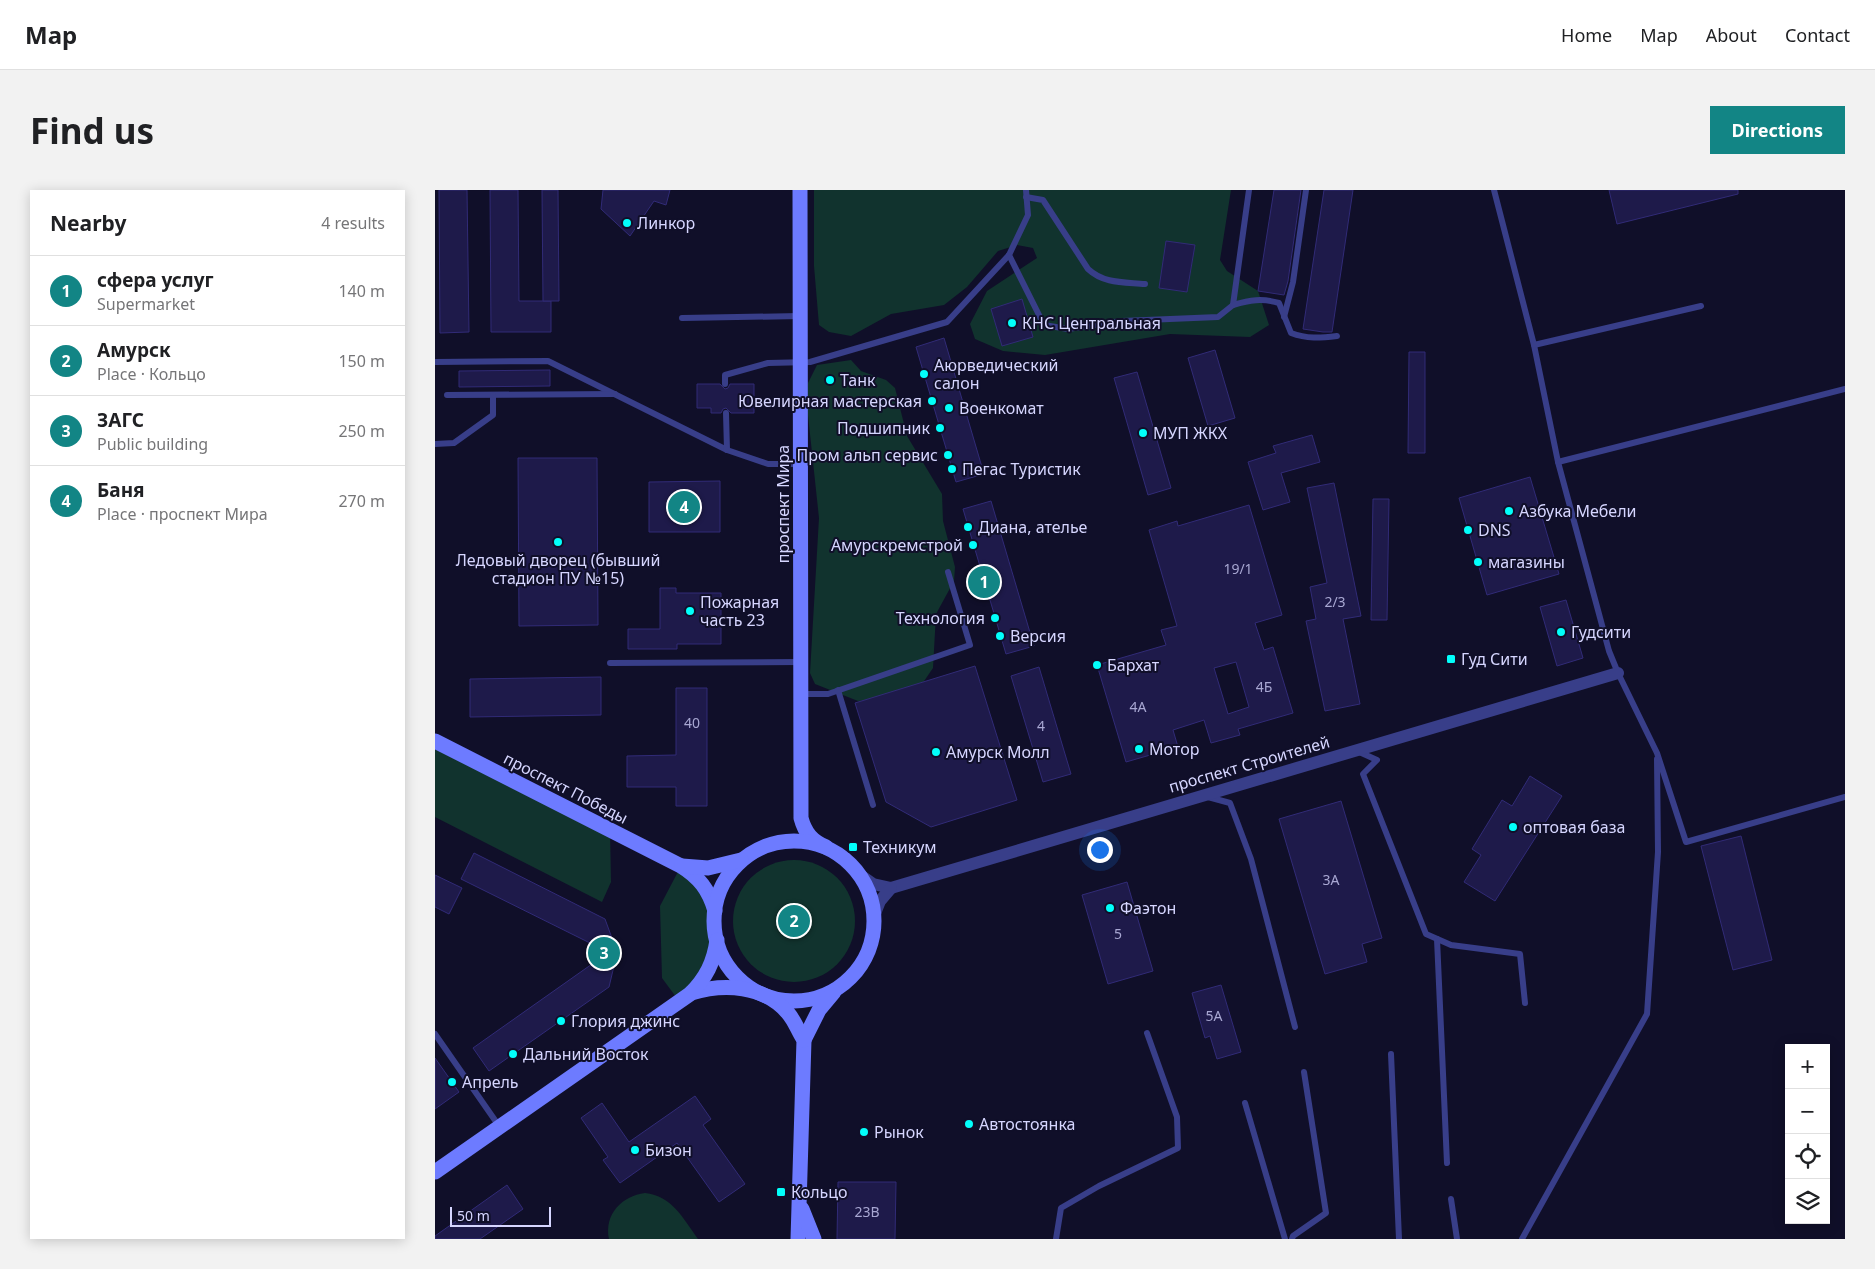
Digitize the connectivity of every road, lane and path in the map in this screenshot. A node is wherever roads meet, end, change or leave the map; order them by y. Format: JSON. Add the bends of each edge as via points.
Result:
{"nodes":[{"id":1,"x":800,"y":190,"type":"edge"},
{"id":2,"x":1249,"y":190,"type":"edge"},
{"id":3,"x":1306,"y":190,"type":"edge"},
{"id":4,"x":1494,"y":190,"type":"edge"},
{"id":5,"x":1026,"y":194,"type":"edge"},
{"id":6,"x":1009,"y":256,"type":"junction"},
{"id":7,"x":1145,"y":284,"type":"dead end"},
{"id":8,"x":1233,"y":305,"type":"junction"},
{"id":9,"x":1701,"y":306,"type":"dead end"},
{"id":10,"x":800,"y":316,"type":"junction"},
{"id":11,"x":1284,"y":317,"type":"junction"},
{"id":12,"x":682,"y":318,"type":"dead end"},
{"id":13,"x":1337,"y":336,"type":"dead end"},
{"id":14,"x":1534,"y":346,"type":"junction"},
{"id":15,"x":435,"y":362,"type":"edge"},
{"id":16,"x":800,"y":362,"type":"junction"},
{"id":17,"x":725,"y":384,"type":"dead end"},
{"id":18,"x":1845,"y":389,"type":"edge"},
{"id":19,"x":616,"y":394,"type":"junction"},
{"id":20,"x":447,"y":395,"type":"dead end"},
{"id":21,"x":493,"y":395,"type":"junction"},
{"id":22,"x":726,"y":413,"type":"dead end"},
{"id":23,"x":435,"y":444,"type":"edge"},
{"id":24,"x":727,"y":450,"type":"junction"},
{"id":25,"x":1557,"y":462,"type":"junction"},
{"id":26,"x":800,"y":464,"type":"junction"},
{"id":27,"x":948,"y":572,"type":"dead end"},
{"id":28,"x":801,"y":662,"type":"junction"},
{"id":29,"x":610,"y":663,"type":"dead end"},
{"id":30,"x":1617,"y":673,"type":"junction"},
{"id":31,"x":838,"y":690,"type":"junction"},
{"id":32,"x":801,"y":694,"type":"junction"},
{"id":33,"x":435,"y":741,"type":"edge"},
{"id":34,"x":1356,"y":750,"type":"junction"},
{"id":35,"x":1657,"y":753,"type":"junction"},
{"id":36,"x":1201,"y":796,"type":"junction"},
{"id":37,"x":1845,"y":797,"type":"edge"},
{"id":38,"x":873,"y":805,"type":"dead end"},
{"id":39,"x":801,"y":818,"type":"junction"},
{"id":40,"x":782,"y":842,"type":"junction"},
{"id":41,"x":826,"y":847,"type":"junction"},
{"id":42,"x":742,"y":860,"type":"junction"},
{"id":43,"x":681,"y":866,"type":"junction"},
{"id":44,"x":860,"y":875,"type":"junction"},
{"id":45,"x":891,"y":888,"type":"junction"},
{"id":46,"x":715,"y":910,"type":"junction"},
{"id":47,"x":874,"y":916,"type":"junction"},
{"id":48,"x":1437,"y":939,"type":"junction"},
{"id":49,"x":717,"y":940,"type":"junction"},
{"id":50,"x":846,"y":982,"type":"junction"},
{"id":51,"x":690,"y":994,"type":"junction"},
{"id":52,"x":763,"y":994,"type":"junction"},
{"id":53,"x":1525,"y":1003,"type":"dead end"},
{"id":54,"x":1295,"y":1027,"type":"dead end"},
{"id":55,"x":1147,"y":1033,"type":"dead end"},
{"id":56,"x":435,"y":1034,"type":"edge"},
{"id":57,"x":804,"y":1040,"type":"junction"},
{"id":58,"x":1391,"y":1054,"type":"dead end"},
{"id":59,"x":1304,"y":1072,"type":"dead end"},
{"id":60,"x":1245,"y":1103,"type":"dead end"},
{"id":61,"x":500,"y":1127,"type":"junction"},
{"id":62,"x":1447,"y":1163,"type":"dead end"},
{"id":63,"x":435,"y":1172,"type":"edge"},
{"id":64,"x":1451,"y":1199,"type":"dead end"},
{"id":65,"x":800,"y":1203,"type":"junction"},
{"id":66,"x":798,"y":1239,"type":"edge"},
{"id":67,"x":814,"y":1239,"type":"edge"},
{"id":68,"x":1056,"y":1239,"type":"edge"},
{"id":69,"x":1285,"y":1239,"type":"edge"},
{"id":70,"x":1292,"y":1239,"type":"edge"},
{"id":71,"x":1399,"y":1239,"type":"edge"},
{"id":72,"x":1457,"y":1239,"type":"edge"},
{"id":73,"x":1522,"y":1239,"type":"edge"}],
"edges":[{"from":1,"to":10,"type":"street","name":"проспект Мира"},
{"from":2,"to":8,"type":"lane"},
{"from":3,"to":11,"type":"lane","via":[[1293,282]]},
{"from":4,"to":14,"type":"lane"},
{"from":5,"to":6,"type":"lane","via":[[1028,214]]},
{"from":5,"to":7,"type":"lane","via":[[1043,200],[1088,269],[1096,276],[1109,282]]},
{"from":6,"to":8,"type":"lane","via":[[1044,325],[1068,329],[1122,321],[1217,317]]},
{"from":6,"to":16,"type":"lane","via":[[947,322],[810,362]]},
{"from":8,"to":11,"type":"lane","via":[[1267,299],[1279,303]]},
{"from":9,"to":14,"type":"lane"},
{"from":10,"to":12,"type":"lane"},
{"from":10,"to":16,"type":"street","name":"проспект Мира"},
{"from":11,"to":13,"type":"lane","via":[[1291,333],[1301,337]]},
{"from":14,"to":25,"type":"lane"},
{"from":15,"to":19,"type":"lane","via":[[548,360]]},
{"from":16,"to":17,"type":"lane","via":[[768,362],[725,375]]},
{"from":16,"to":26,"type":"street","name":"проспект Мира"},
{"from":18,"to":25,"type":"lane"},
{"from":19,"to":21,"type":"lane"},
{"from":19,"to":24,"type":"lane"},
{"from":20,"to":21,"type":"lane"},
{"from":21,"to":23,"type":"lane","via":[[493,414],[454,443]]},
{"from":22,"to":24,"type":"lane"},
{"from":24,"to":26,"type":"lane","via":[[768,464]]},
{"from":25,"to":30,"type":"lane"},
{"from":26,"to":28,"type":"street","name":"проспект Мира"},
{"from":27,"to":31,"type":"lane","via":[[970,645]]},
{"from":28,"to":29,"type":"lane"},
{"from":28,"to":32,"type":"street","name":"проспект Мира"},
{"from":30,"to":34,"type":"street","name":"проспект Строителей"},
{"from":30,"to":35,"type":"lane"},
{"from":31,"to":32,"type":"lane","via":[[828,694]]},
{"from":31,"to":38,"type":"lane"},
{"from":32,"to":39,"type":"street","name":"проспект Мира"},
{"from":33,"to":43,"type":"street","name":"проспект Победы"},
{"from":34,"to":36,"type":"street","name":"проспект Строителей"},
{"from":34,"to":48,"type":"lane","via":[[1377,760],[1363,774],[1427,934]]},
{"from":35,"to":37,"type":"lane","via":[[1686,842]]},
{"from":35,"to":73,"type":"lane","via":[[1658,852],[1647,1014]]},
{"from":36,"to":45,"type":"street","name":"проспект Строителей"},
{"from":36,"to":54,"type":"lane","via":[[1230,803],[1251,859]]},
{"from":39,"to":40,"type":"street","via":[[793,834]]},
{"from":39,"to":41,"type":"street","via":[[812,839]]},
{"from":40,"to":41,"type":"street","via":[[797,841]]},
{"from":40,"to":42,"type":"street","via":[[768,845]]},
{"from":41,"to":44,"type":"street"},
{"from":42,"to":43,"type":"street","via":[[708,868]]},
{"from":42,"to":46,"type":"street","via":[[724,883]]},
{"from":43,"to":46,"type":"street","via":[[705,886]]},
{"from":44,"to":45,"type":"street","via":[[873,884]]},
{"from":44,"to":47,"type":"street","via":[[872,902]]},
{"from":45,"to":47,"type":"street","via":[[880,901]]},
{"from":46,"to":49,"type":"street"},
{"from":47,"to":50,"type":"street","via":[[874,931],[865,959]]},
{"from":48,"to":53,"type":"lane","via":[[1451,945],[1520,954]]},
{"from":48,"to":62,"type":"lane"},
{"from":49,"to":51,"type":"street","via":[[709,971]]},
{"from":49,"to":52,"type":"street","via":[[729,966],[750,987]]},
{"from":50,"to":52,"type":"street","via":[[821,996],[806,1000],[777,999]]},
{"from":50,"to":57,"type":"street","via":[[819,1010]]},
{"from":51,"to":52,"type":"street","via":[[724,987]]},
{"from":51,"to":61,"type":"street"},
{"from":52,"to":57,"type":"street","via":[[787,1012]]},
{"from":55,"to":68,"type":"lane","via":[[1177,1117],[1178,1148],[1061,1208]]},
{"from":56,"to":61,"type":"lane"},
{"from":57,"to":65,"type":"street"},
{"from":58,"to":71,"type":"lane"},
{"from":59,"to":70,"type":"lane","via":[[1326,1213]]},
{"from":60,"to":69,"type":"lane"},
{"from":61,"to":63,"type":"street"},
{"from":64,"to":72,"type":"lane"},
{"from":65,"to":66,"type":"street"},
{"from":65,"to":67,"type":"street"}]}
